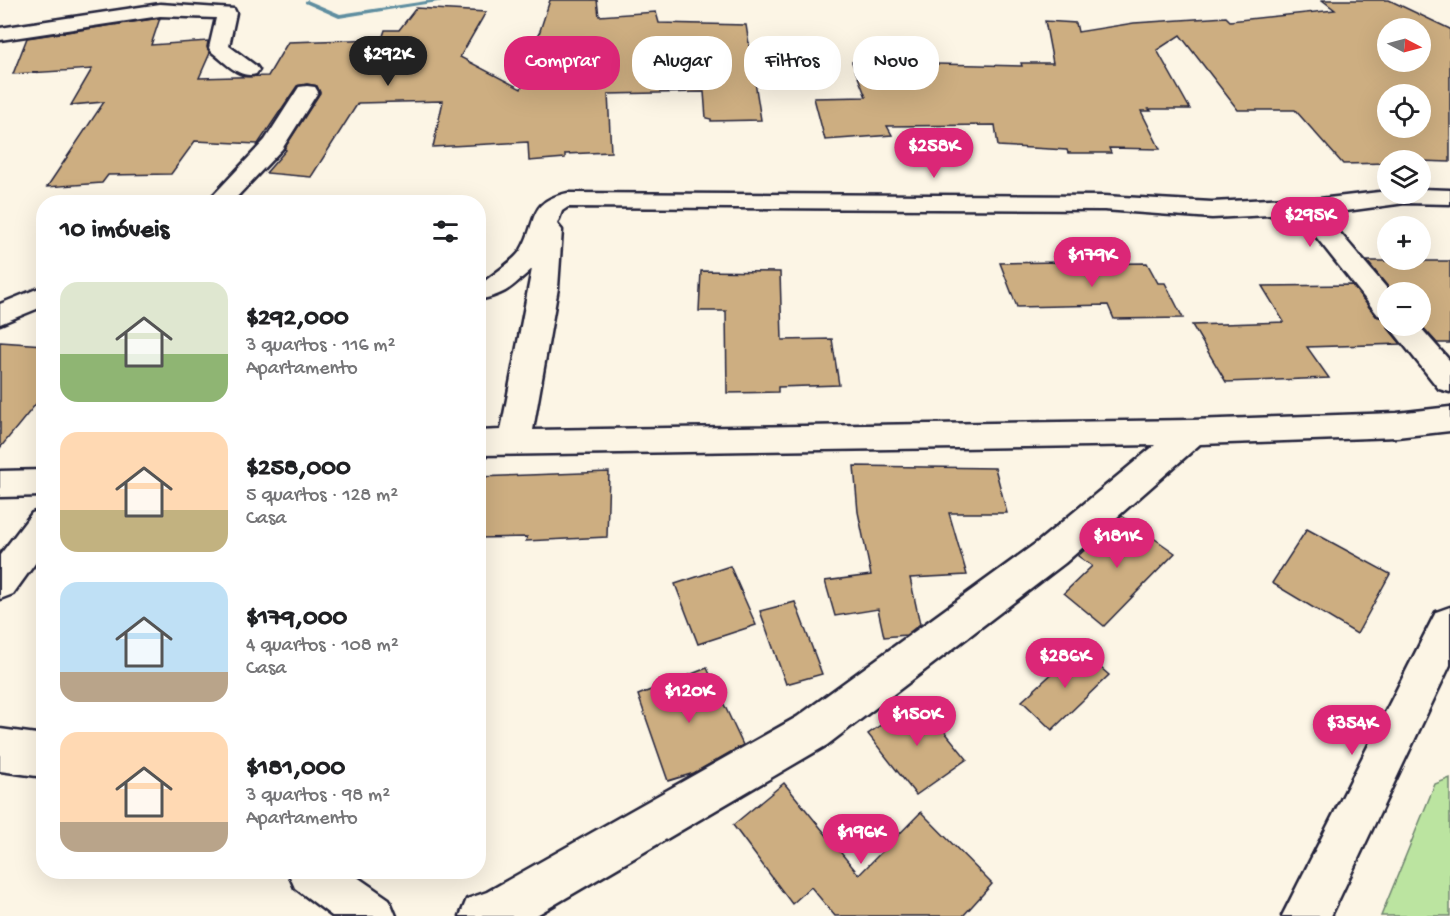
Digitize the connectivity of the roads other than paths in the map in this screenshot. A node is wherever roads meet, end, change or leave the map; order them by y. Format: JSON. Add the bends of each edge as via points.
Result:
{"nodes":[{"id":1,"x":0,"y":34,"type":"edge"},
{"id":2,"x":249,"y":70,"type":"dead end"},
{"id":3,"x":307,"y":92,"type":"dead end"},
{"id":4,"x":226,"y":195,"type":"edge"},
{"id":5,"x":1450,"y":197,"type":"edge"},
{"id":6,"x":551,"y":207,"type":"junction"},
{"id":7,"x":1302,"y":209,"type":"junction"},
{"id":8,"x":486,"y":290,"type":"edge"},
{"id":9,"x":1377,"y":295,"type":"edge"},
{"id":10,"x":36,"y":299,"type":"edge"},
{"id":11,"x":0,"y":315,"type":"edge"},
{"id":12,"x":1411,"y":336,"type":"edge"},
{"id":13,"x":1450,"y":381,"type":"edge"},
{"id":14,"x":1450,"y":418,"type":"edge"},
{"id":15,"x":1192,"y":432,"type":"junction"},
{"id":16,"x":515,"y":442,"type":"junction"},
{"id":17,"x":486,"y":443,"type":"edge"},
{"id":18,"x":36,"y":483,"type":"edge"},
{"id":19,"x":0,"y":484,"type":"edge"},
{"id":20,"x":36,"y":534,"type":"edge"},
{"id":21,"x":0,"y":583,"type":"edge"},
{"id":22,"x":1450,"y":624,"type":"edge"},
{"id":23,"x":0,"y":750,"type":"edge"},
{"id":24,"x":36,"y":755,"type":"edge"},
{"id":25,"x":321,"y":879,"type":"edge"},
{"id":26,"x":372,"y":916,"type":"edge"},
{"id":27,"x":484,"y":916,"type":"edge"},
{"id":28,"x":1306,"y":916,"type":"edge"}],
"edges":[{"from":1,"to":2,"type":"street","via":[[160,9],[227,13],[219,48]]},
{"from":3,"to":4,"type":"street","via":[[274,144]]},
{"from":5,"to":7,"type":"street","via":[[1405,196]]},
{"from":6,"to":7,"type":"street","via":[[568,200],[852,200]]},
{"from":6,"to":8,"type":"street","via":[[532,255],[494,288]]},
{"from":6,"to":16,"type":"street","via":[[544,288]]},
{"from":7,"to":9,"type":"street","via":[[1315,219]]},
{"from":10,"to":11,"type":"street"},
{"from":12,"to":13,"type":"street"},
{"from":14,"to":15,"type":"street","via":[[1397,425]]},
{"from":15,"to":16,"type":"street"},
{"from":15,"to":27,"type":"street","via":[[1052,552],[812,731]]},
{"from":16,"to":17,"type":"street"},
{"from":18,"to":19,"type":"street"},
{"from":20,"to":21,"type":"street"},
{"from":22,"to":28,"type":"street"},
{"from":23,"to":24,"type":"street"},
{"from":25,"to":26,"type":"street"}]}
